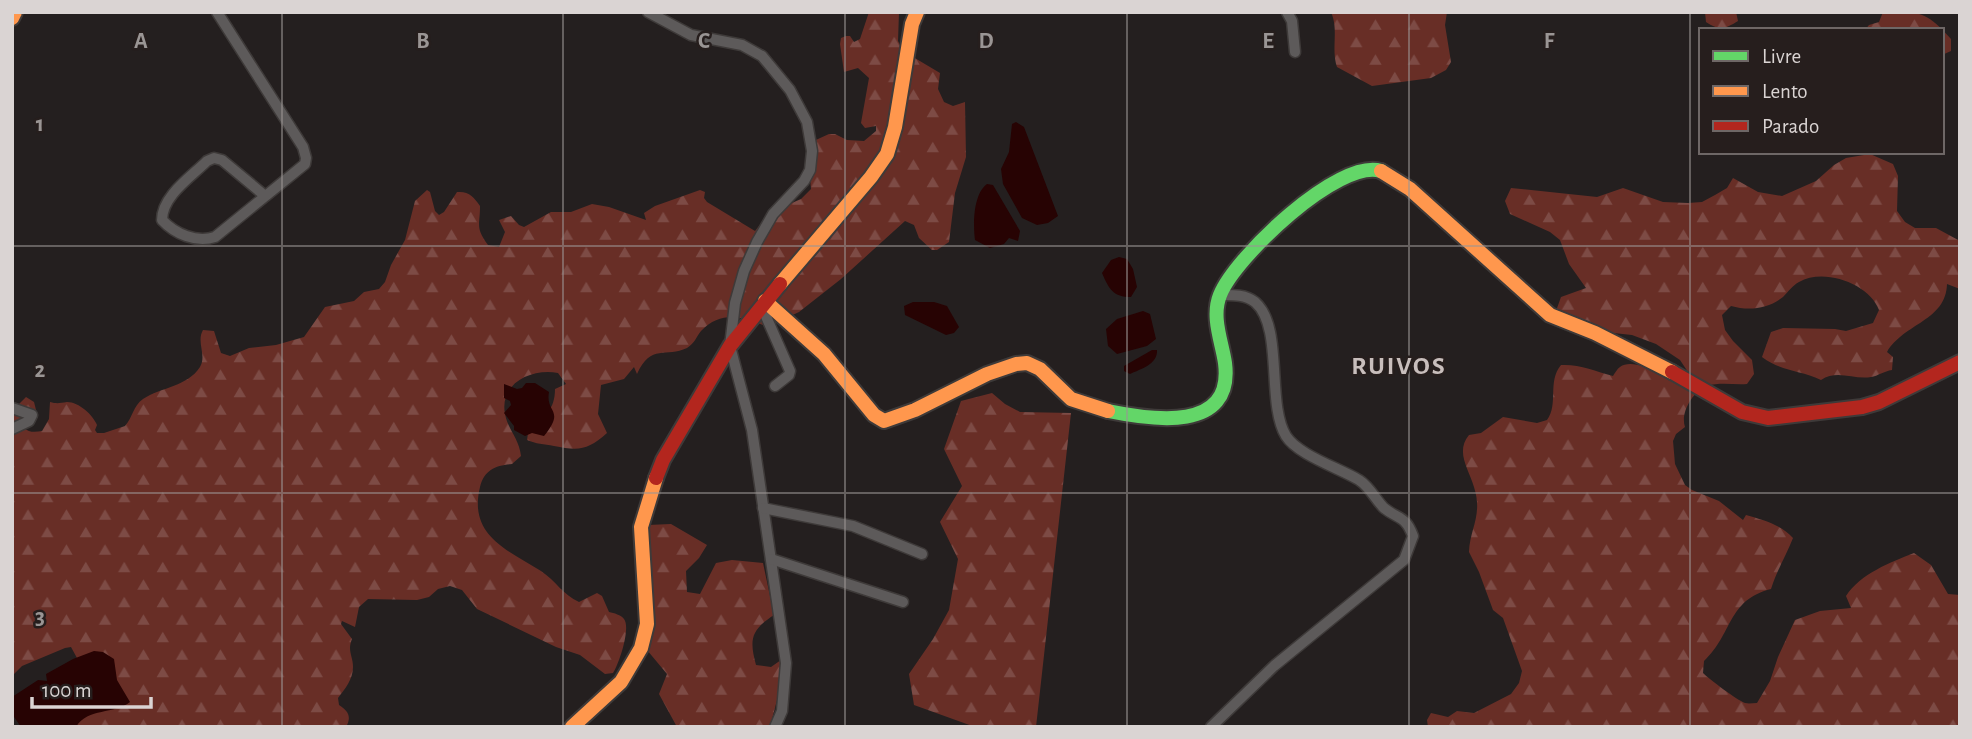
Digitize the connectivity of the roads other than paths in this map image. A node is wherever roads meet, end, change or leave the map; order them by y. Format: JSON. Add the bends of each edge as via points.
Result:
{"nodes":[{"id":1,"x":15,"y":12,"type":"edge"},
{"id":2,"x":217,"y":12,"type":"edge"},
{"id":3,"x":648,"y":12,"type":"edge"},
{"id":4,"x":1287,"y":12,"type":"edge"},
{"id":5,"x":913,"y":16,"type":"edge"},
{"id":6,"x":12,"y":18,"type":"edge"},
{"id":7,"x":1295,"y":52,"type":"dead end"},
{"id":8,"x":264,"y":195,"type":"junction"},
{"id":9,"x":1219,"y":295,"type":"junction"},
{"id":10,"x":763,"y":303,"type":"junction"},
{"id":11,"x":730,"y":346,"type":"junction"},
{"id":12,"x":1960,"y":362,"type":"edge"},
{"id":13,"x":775,"y":386,"type":"dead end"},
{"id":14,"x":12,"y":408,"type":"edge"},
{"id":15,"x":12,"y":429,"type":"edge"},
{"id":16,"x":763,"y":508,"type":"junction"},
{"id":17,"x":922,"y":554,"type":"dead end"},
{"id":18,"x":771,"y":559,"type":"junction"},
{"id":19,"x":903,"y":603,"type":"dead end"},
{"id":20,"x":572,"y":727,"type":"edge"},
{"id":21,"x":775,"y":727,"type":"edge"},
{"id":22,"x":1211,"y":727,"type":"edge"}],
"edges":[{"from":1,"to":6,"type":"street"},
{"from":2,"to":8,"type":"street","via":[[306,158],[299,172]]},
{"from":3,"to":11,"type":"street","via":[[691,35],[742,45],[762,56],[790,90],[807,122],[810,170],[757,242],[735,303]]},
{"from":4,"to":7,"type":"street"},
{"from":5,"to":10,"type":"street","via":[[887,154]]},
{"from":8,"to":8,"type":"street","via":[[214,158],[166,201],[162,220],[204,241],[215,237]]},
{"from":9,"to":10,"type":"street","via":[[1223,390],[1214,405],[1199,415],[1171,418],[1084,405],[1068,398],[1038,368],[1026,363],[1009,366],[884,421],[824,354]]},
{"from":9,"to":12,"type":"street","via":[[1226,281],[1285,217],[1337,179],[1367,168],[1385,172],[1410,189],[1550,315],[1595,332],[1742,412],[1768,418],[1862,407]]},
{"from":9,"to":22,"type":"street","via":[[1240,295],[1262,311],[1269,327],[1286,437],[1360,481],[1385,508],[1401,517],[1413,536],[1404,560],[1274,666]]},
{"from":10,"to":11,"type":"street"},
{"from":10,"to":13,"type":"street","via":[[790,370]]},
{"from":11,"to":16,"type":"street","via":[[752,430]]},
{"from":11,"to":20,"type":"street","via":[[663,460],[646,502],[641,527],[647,624],[641,648],[621,682]]},
{"from":14,"to":15,"type":"street","via":[[32,415]]},
{"from":16,"to":17,"type":"street","via":[[853,526]]},
{"from":16,"to":18,"type":"street"},
{"from":18,"to":19,"type":"street"},
{"from":18,"to":21,"type":"street","via":[[786,663],[782,711]]}]}
